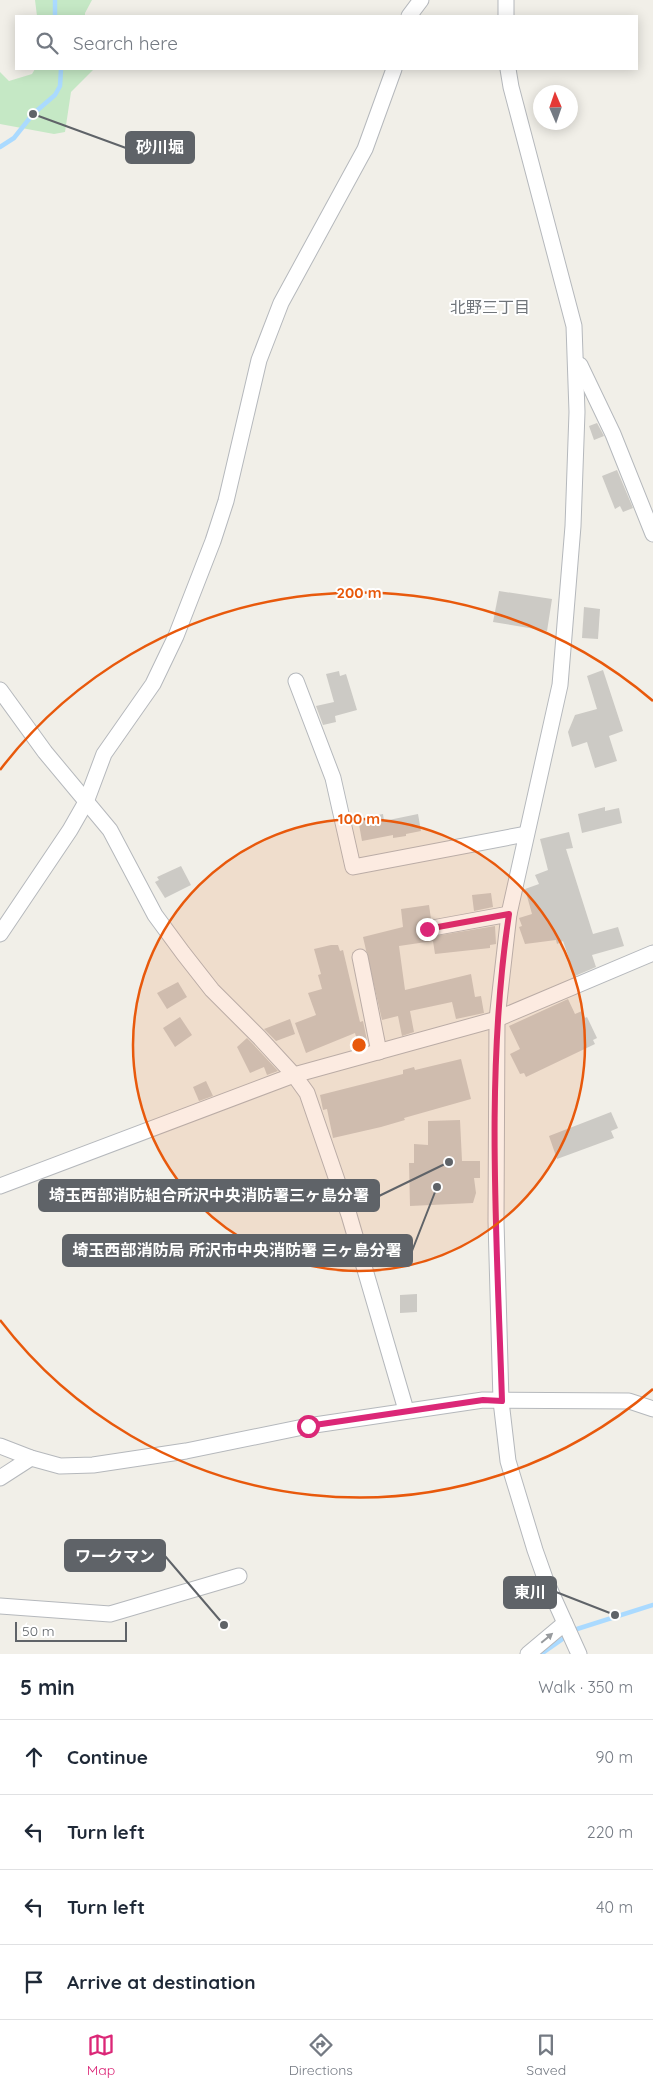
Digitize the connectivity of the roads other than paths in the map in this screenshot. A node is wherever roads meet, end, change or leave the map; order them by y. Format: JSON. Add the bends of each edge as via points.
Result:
{"nodes":[{"id":1,"x":421,"y":0,"type":"edge"},
{"id":2,"x":506,"y":0,"type":"edge"},
{"id":3,"x":410,"y":15,"type":"edge"},
{"id":4,"x":506,"y":15,"type":"edge"},
{"id":5,"x":394,"y":70,"type":"edge"},
{"id":6,"x":508,"y":70,"type":"edge"},
{"id":7,"x":577,"y":359,"type":"junction"},
{"id":8,"x":653,"y":534,"type":"edge"},
{"id":9,"x":296,"y":681,"type":"dead end"},
{"id":10,"x":0,"y":690,"type":"edge"},
{"id":11,"x":86,"y":802,"type":"junction"},
{"id":12,"x":526,"y":834,"type":"junction"},
{"id":13,"x":509,"y":914,"type":"junction"},
{"id":14,"x":427,"y":929,"type":"dead end"},
{"id":15,"x":0,"y":934,"type":"edge"},
{"id":16,"x":653,"y":953,"type":"edge"},
{"id":17,"x":360,"y":957,"type":"dead end"},
{"id":18,"x":497,"y":1019,"type":"junction"},
{"id":19,"x":379,"y":1052,"type":"junction"},
{"id":20,"x":294,"y":1075,"type":"junction"},
{"id":21,"x":0,"y":1186,"type":"edge"},
{"id":22,"x":502,"y":1401,"type":"junction"},
{"id":23,"x":653,"y":1409,"type":"edge"},
{"id":24,"x":406,"y":1410,"type":"junction"},
{"id":25,"x":0,"y":1446,"type":"edge"},
{"id":26,"x":30,"y":1458,"type":"junction"},
{"id":27,"x":0,"y":1478,"type":"edge"},
{"id":28,"x":239,"y":1576,"type":"dead end"},
{"id":29,"x":0,"y":1606,"type":"edge"},
{"id":30,"x":566,"y":1625,"type":"junction"},
{"id":31,"x":577,"y":1649,"type":"edge"},
{"id":32,"x":528,"y":1654,"type":"edge"}],
"edges":[{"from":1,"to":3,"type":"street"},
{"from":2,"to":4,"type":"street"},
{"from":5,"to":11,"type":"street","via":[[365,149],[286,294],[259,360],[226,501],[176,636],[153,684],[104,754]]},
{"from":6,"to":7,"type":"street","via":[[560,265],[574,326]]},
{"from":7,"to":8,"type":"street","via":[[613,434]]},
{"from":7,"to":12,"type":"street","via":[[573,526],[560,685]]},
{"from":9,"to":12,"type":"street","via":[[333,778],[354,867]]},
{"from":10,"to":11,"type":"street"},
{"from":11,"to":15,"type":"street"},
{"from":11,"to":20,"type":"street","via":[[110,830],[156,915],[182,953],[212,990]]},
{"from":12,"to":13,"type":"street"},
{"from":13,"to":14,"type":"street"},
{"from":13,"to":18,"type":"street"},
{"from":16,"to":18,"type":"street"},
{"from":17,"to":19,"type":"street"},
{"from":18,"to":19,"type":"street"},
{"from":18,"to":22,"type":"street","via":[[496,1212]]},
{"from":19,"to":20,"type":"street"},
{"from":20,"to":21,"type":"street"},
{"from":20,"to":24,"type":"street","via":[[307,1093],[349,1215]]},
{"from":22,"to":23,"type":"street","via":[[628,1401]]},
{"from":22,"to":24,"type":"street","via":[[483,1400]]},
{"from":22,"to":30,"type":"street","via":[[508,1461],[543,1574]]},
{"from":24,"to":26,"type":"street","via":[[93,1465],[60,1466]]},
{"from":25,"to":26,"type":"street"},
{"from":26,"to":27,"type":"street"},
{"from":28,"to":29,"type":"street","via":[[110,1614]]},
{"from":30,"to":31,"type":"street"},
{"from":32,"to":30,"type":"street","one_way":true}]}
